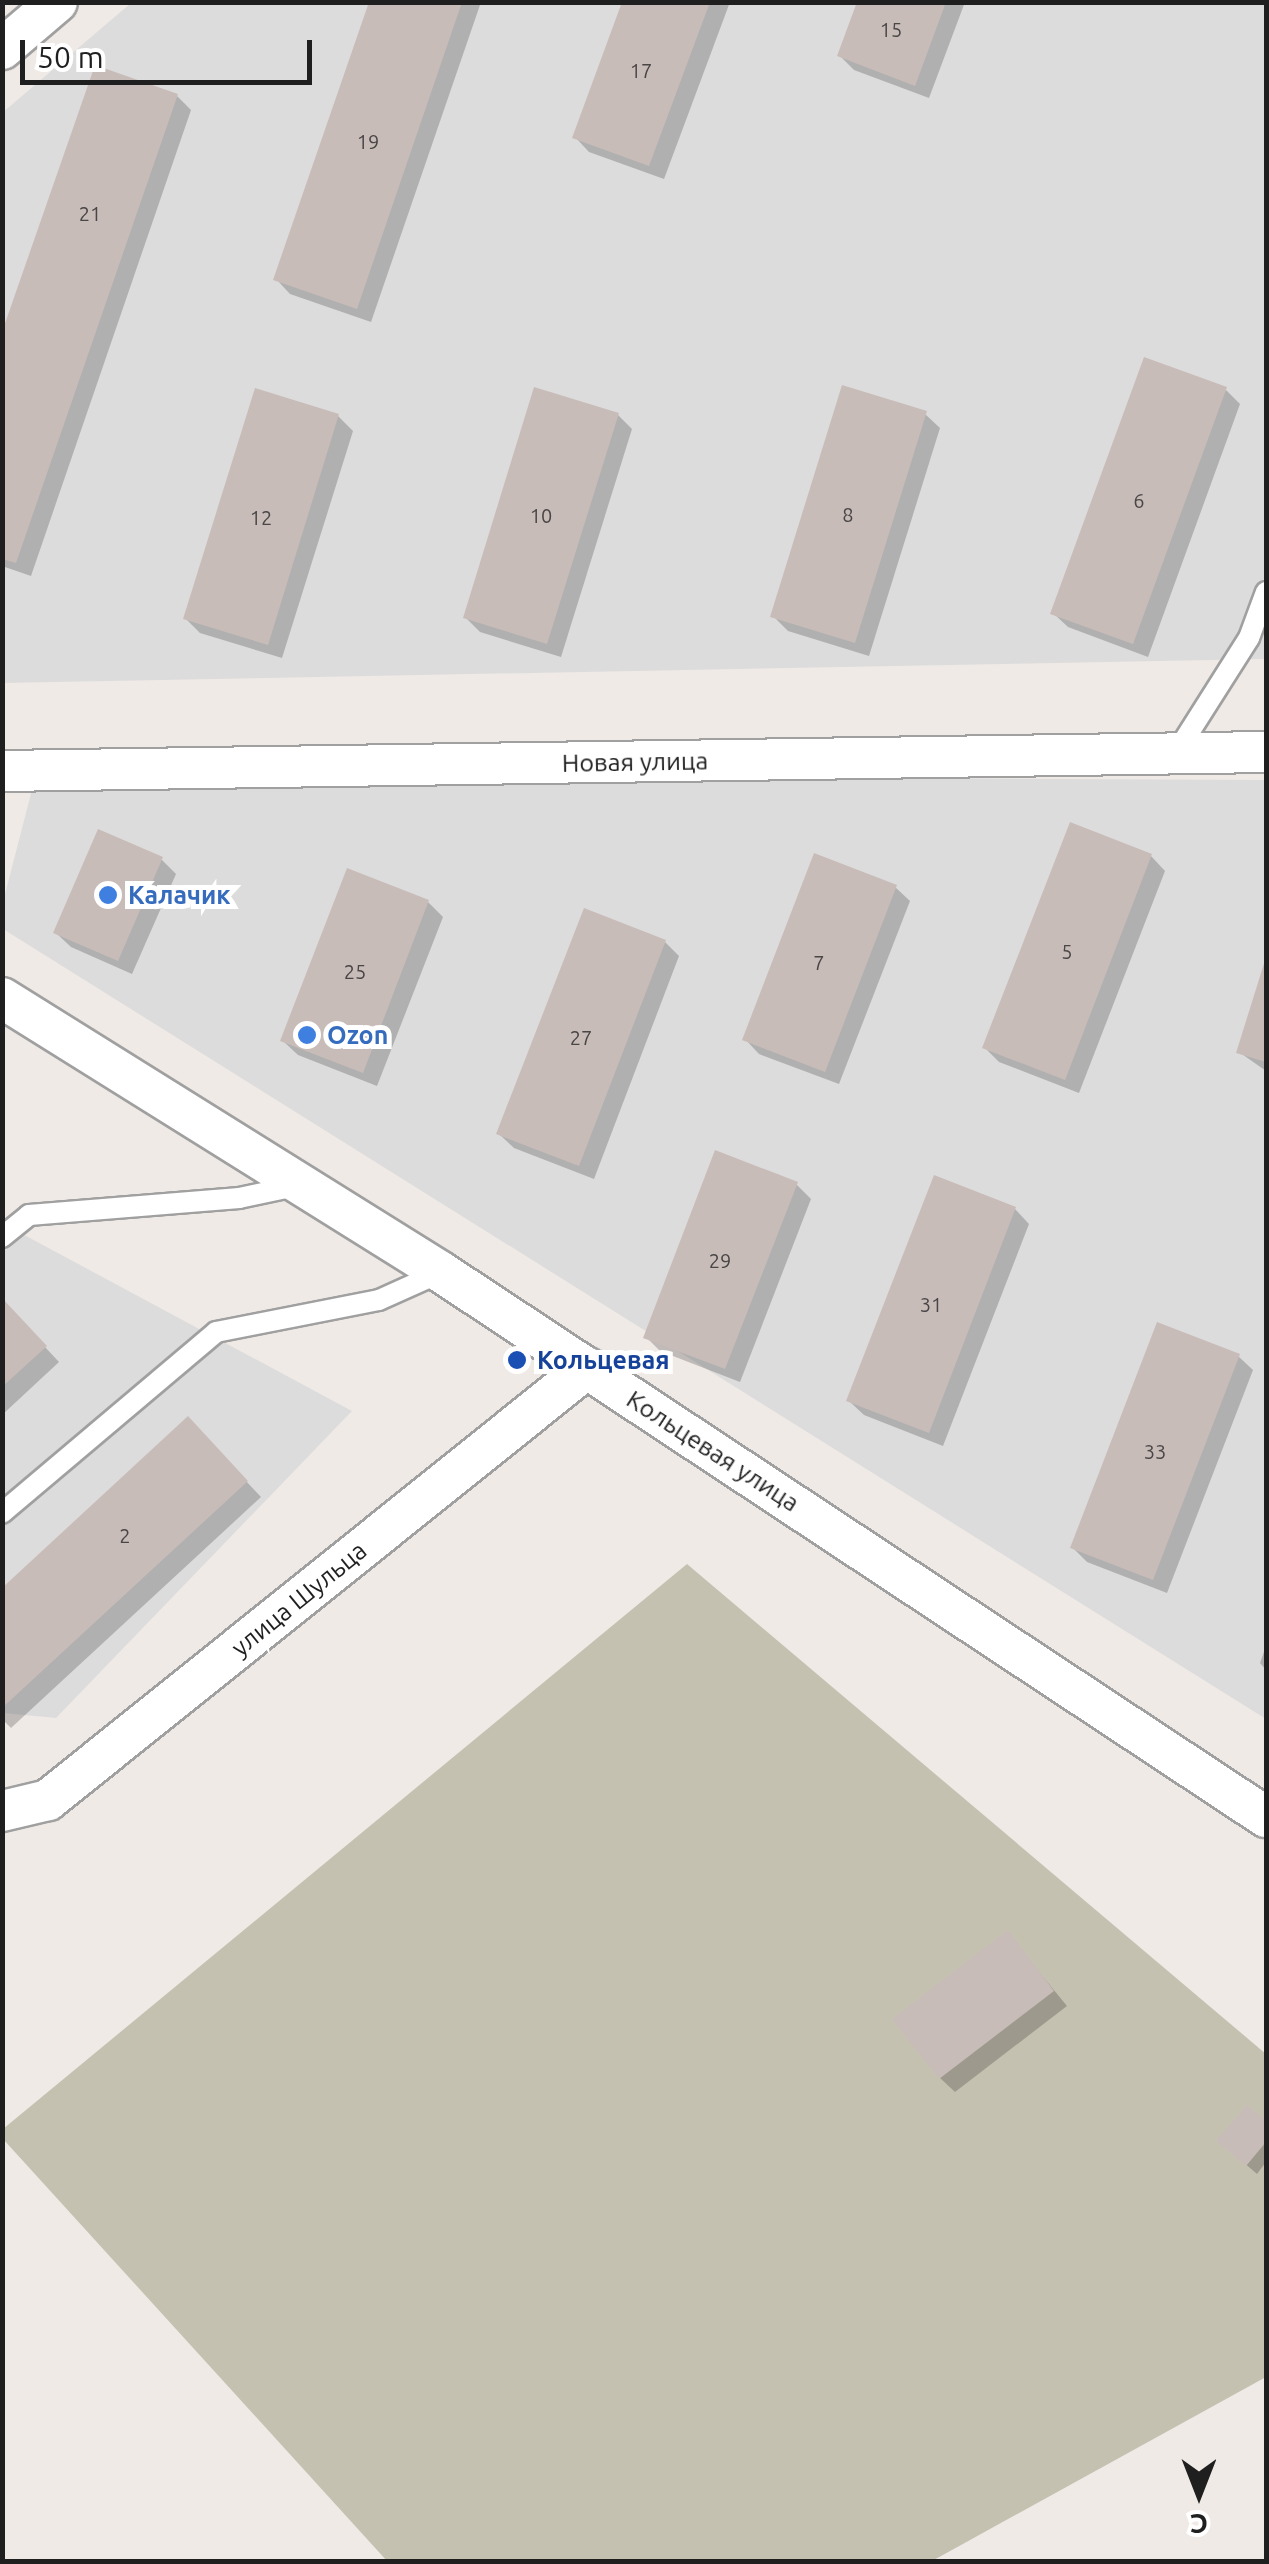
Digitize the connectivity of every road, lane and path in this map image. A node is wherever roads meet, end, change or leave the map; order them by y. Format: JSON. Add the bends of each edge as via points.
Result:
{"nodes":[{"id":1,"x":57,"y":2,"type":"edge"},
{"id":2,"x":2,"y":50,"type":"edge"},
{"id":3,"x":1266,"y":592,"type":"edge"},
{"id":4,"x":1266,"y":752,"type":"edge"},
{"id":5,"x":1176,"y":753,"type":"junction"},
{"id":6,"x":2,"y":771,"type":"edge"},
{"id":7,"x":6,"y":1004,"type":"edge"},
{"id":8,"x":296,"y":1186,"type":"junction"},
{"id":9,"x":2,"y":1236,"type":"edge"},
{"id":10,"x":442,"y":1272,"type":"junction"},
{"id":11,"x":587,"y":1368,"type":"junction"},
{"id":12,"x":2,"y":1513,"type":"edge"},
{"id":13,"x":2,"y":1811,"type":"edge"},
{"id":14,"x":1266,"y":1816,"type":"edge"}],
"edges":[{"from":1,"to":2,"type":"street"},
{"from":3,"to":5,"type":"lane","via":[[1249,638]]},
{"from":4,"to":5,"type":"street","name":"Новая улица"},
{"from":5,"to":6,"type":"street","name":"Новая улица"},
{"from":7,"to":8,"type":"street","name":"Кольцевая улица"},
{"from":8,"to":9,"type":"lane","via":[[239,1198],[29,1215]]},
{"from":8,"to":10,"type":"street","name":"Кольцевая улица"},
{"from":10,"to":11,"type":"street","name":"Кольцевая улица"},
{"from":10,"to":12,"type":"lane","via":[[378,1300],[216,1332]]},
{"from":11,"to":13,"type":"street","name":"улица Шульца","via":[[48,1800]]},
{"from":11,"to":14,"type":"street","name":"Кольцевая улица"}]}
